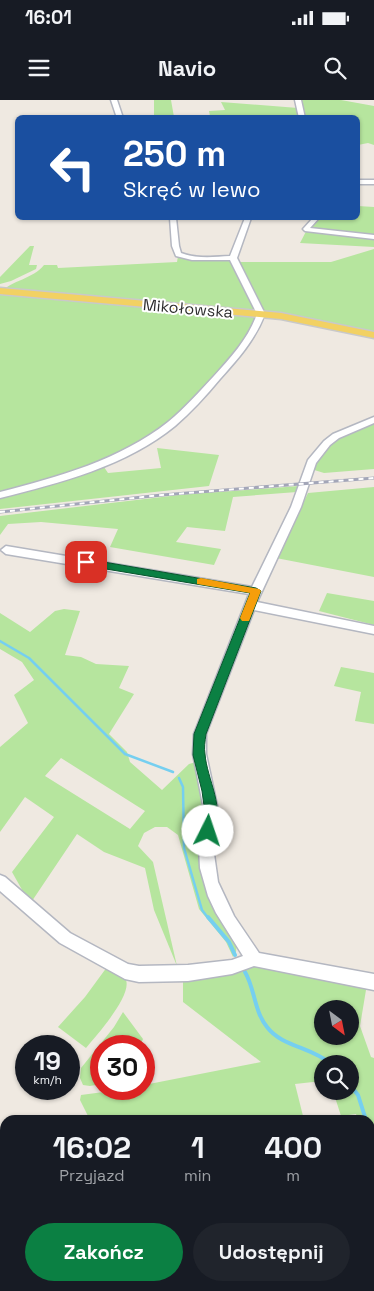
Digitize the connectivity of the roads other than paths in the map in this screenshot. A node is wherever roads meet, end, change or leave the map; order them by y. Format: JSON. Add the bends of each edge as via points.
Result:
{"nodes":[{"id":1,"x":114,"y":100,"type":"edge"},
{"id":2,"x":298,"y":100,"type":"edge"},
{"id":3,"x":119,"y":115,"type":"edge"},
{"id":4,"x":301,"y":115,"type":"edge"},
{"id":5,"x":360,"y":182,"type":"edge"},
{"id":6,"x":374,"y":182,"type":"edge"},
{"id":7,"x":173,"y":220,"type":"edge"},
{"id":8,"x":247,"y":220,"type":"edge"},
{"id":9,"x":314,"y":220,"type":"edge"},
{"id":10,"x":374,"y":237,"type":"edge"},
{"id":11,"x":233,"y":258,"type":"junction"},
{"id":12,"x":0,"y":291,"type":"edge"},
{"id":13,"x":261,"y":314,"type":"junction"},
{"id":14,"x":374,"y":335,"type":"edge"},
{"id":15,"x":374,"y":420,"type":"edge"},
{"id":16,"x":0,"y":495,"type":"edge"},
{"id":17,"x":6,"y":550,"type":"dead end"},
{"id":18,"x":256,"y":591,"type":"junction"},
{"id":19,"x":250,"y":605,"type":"junction"},
{"id":20,"x":374,"y":630,"type":"edge"},
{"id":21,"x":0,"y":882,"type":"edge"},
{"id":22,"x":254,"y":959,"type":"junction"},
{"id":23,"x":374,"y":982,"type":"edge"}],
"edges":[{"from":1,"to":3,"type":"street"},
{"from":2,"to":4,"type":"street"},
{"from":5,"to":6,"type":"street"},
{"from":7,"to":11,"type":"street","via":[[176,250],[180,255]]},
{"from":8,"to":11,"type":"street"},
{"from":9,"to":10,"type":"street","via":[[307,230]]},
{"from":11,"to":13,"type":"street"},
{"from":12,"to":13,"type":"main road","name":"Mikołowska"},
{"from":13,"to":14,"type":"main road","name":"Mikołowska"},
{"from":13,"to":16,"type":"street","via":[[243,347],[229,364],[164,429],[80,472]]},
{"from":15,"to":18,"type":"street","via":[[336,436],[311,462],[296,507]]},
{"from":17,"to":18,"type":"street"},
{"from":18,"to":19,"type":"street"},
{"from":19,"to":20,"type":"street"},
{"from":19,"to":22,"type":"street","via":[[200,734],[199,755],[211,813],[206,849],[211,885],[224,913]]},
{"from":21,"to":22,"type":"street","via":[[65,938],[125,971],[140,974],[188,973],[232,967]]},
{"from":22,"to":23,"type":"street"}]}
